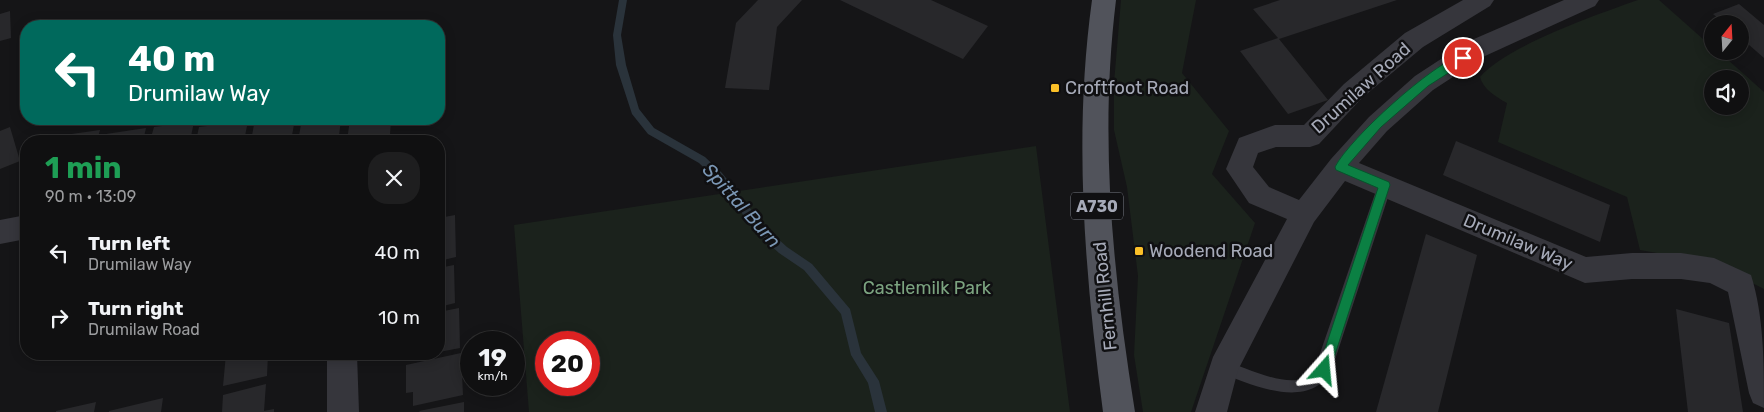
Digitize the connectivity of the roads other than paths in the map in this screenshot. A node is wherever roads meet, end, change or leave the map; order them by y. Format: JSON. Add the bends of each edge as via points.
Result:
{"nodes":[{"id":1,"x":1104,"y":0,"type":"edge"},
{"id":2,"x":1482,"y":0,"type":"edge"},
{"id":3,"x":1587,"y":0,"type":"edge"},
{"id":4,"x":1340,"y":167,"type":"junction"},
{"id":5,"x":1385,"y":185,"type":"junction"},
{"id":6,"x":1304,"y":214,"type":"junction"},
{"id":7,"x":20,"y":228,"type":"edge"},
{"id":8,"x":0,"y":232,"type":"edge"},
{"id":9,"x":342,"y":360,"type":"edge"},
{"id":10,"x":1224,"y":367,"type":"junction"},
{"id":11,"x":1764,"y":393,"type":"edge"},
{"id":12,"x":343,"y":412,"type":"edge"},
{"id":13,"x":1119,"y":412,"type":"edge"},
{"id":14,"x":1211,"y":412,"type":"edge"}],
"edges":[{"from":1,"to":13,"type":"main road","name":"Fernhill Road","number":"A730","via":[[1094,138],[1100,266]]},
{"from":2,"to":6,"type":"street","name":"Drumilaw Road","via":[[1414,40],[1353,91],[1310,136],[1275,136],[1248,146],[1239,169],[1260,195]]},
{"from":3,"to":4,"type":"street","via":[[1476,49],[1424,83],[1378,124]]},
{"from":4,"to":5,"type":"street","name":"Drumilaw Way"},
{"from":4,"to":6,"type":"street"},
{"from":5,"to":10,"type":"lane","via":[[1324,370],[1310,384],[1286,387]]},
{"from":5,"to":11,"type":"street","name":"Drumilaw Way","via":[[1585,270],[1681,266],[1714,271],[1741,284]]},
{"from":6,"to":10,"type":"street"},
{"from":7,"to":8,"type":"street"},
{"from":9,"to":12,"type":"street"},
{"from":10,"to":14,"type":"street"}]}
